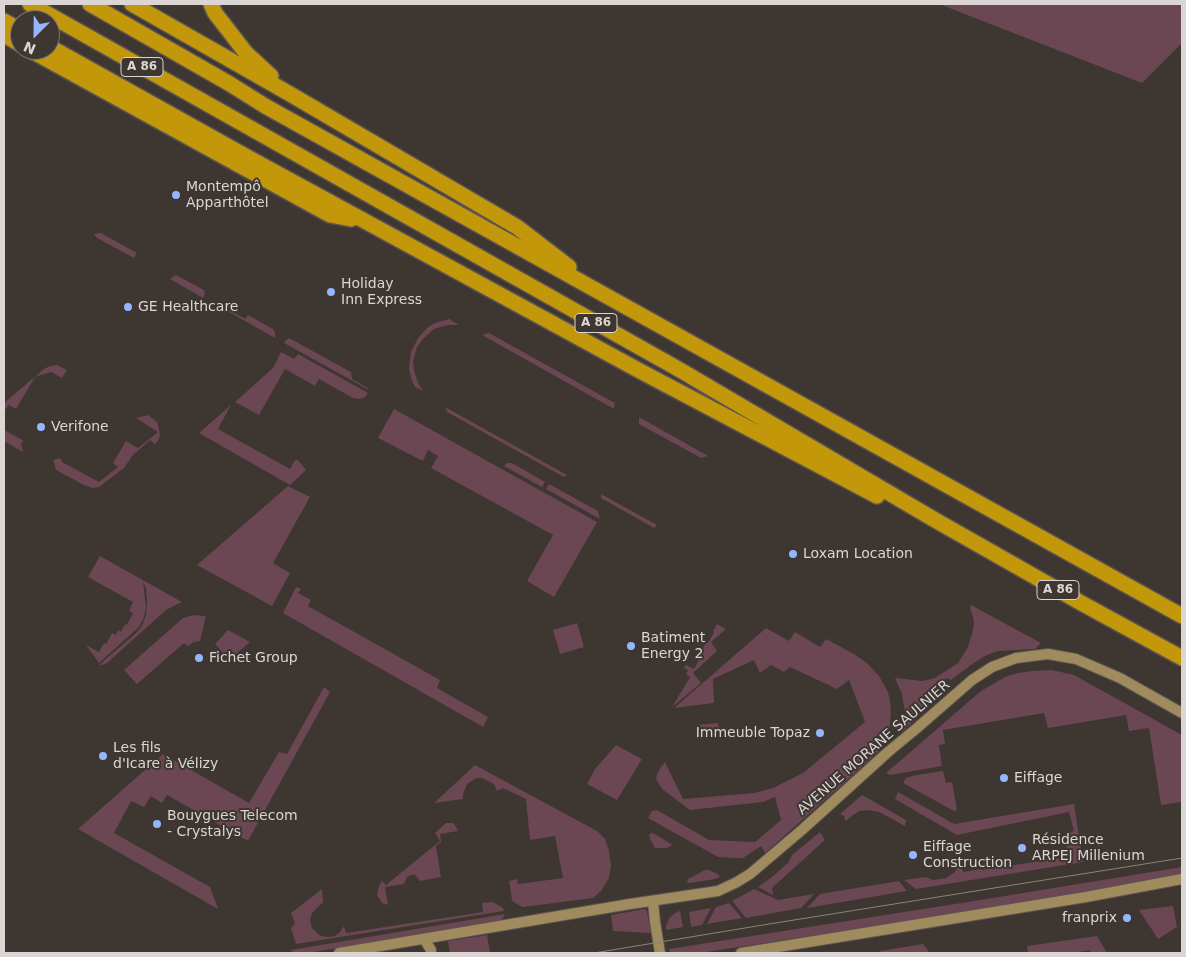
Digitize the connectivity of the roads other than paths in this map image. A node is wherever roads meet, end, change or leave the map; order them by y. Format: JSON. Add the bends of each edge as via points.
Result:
{"nodes":[{"id":1,"x":30,"y":4,"type":"edge"},
{"id":2,"x":90,"y":4,"type":"edge"},
{"id":3,"x":132,"y":4,"type":"edge"},
{"id":4,"x":210,"y":4,"type":"edge"},
{"id":5,"x":60,"y":53,"type":"edge"},
{"id":6,"x":48,"y":60,"type":"edge"},
{"id":7,"x":290,"y":94,"type":"junction"},
{"id":8,"x":367,"y":223,"type":"junction"},
{"id":9,"x":619,"y":304,"type":"junction"},
{"id":10,"x":936,"y":520,"type":"junction"},
{"id":11,"x":1182,"y":616,"type":"edge"},
{"id":12,"x":1182,"y":658,"type":"edge"},
{"id":13,"x":1182,"y":714,"type":"edge"},
{"id":14,"x":1182,"y":879,"type":"edge"},
{"id":15,"x":654,"y":901,"type":"junction"},
{"id":16,"x":424,"y":939,"type":"junction"},
{"id":17,"x":339,"y":953,"type":"edge"},
{"id":18,"x":431,"y":953,"type":"edge"},
{"id":19,"x":660,"y":953,"type":"edge"},
{"id":20,"x":741,"y":953,"type":"edge"}],
"edges":[{"from":1,"to":10,"type":"highway","number":"A 86","via":[[671,365]]},
{"from":2,"to":9,"type":"highway","number":"A 86"},
{"from":3,"to":7,"type":"highway"},
{"from":4,"to":7,"type":"highway","via":[[246,52]]},
{"from":5,"to":8,"type":"highway"},
{"from":6,"to":8,"type":"highway","via":[[330,215]]},
{"from":7,"to":9,"type":"highway","via":[[517,228]]},
{"from":8,"to":10,"type":"highway","via":[[859,488]]},
{"from":9,"to":11,"type":"highway","number":"A 86"},
{"from":10,"to":12,"type":"highway","number":"A 86"},
{"from":13,"to":15,"type":"main road","name":"AVENUE MORANE SAULNIER","via":[[1120,678],[1076,659],[1048,654],[1016,658],[992,667],[972,680],[750,874],[718,891]]},
{"from":14,"to":20,"type":"main road"},
{"from":15,"to":16,"type":"main road","name":"AVENUE MORANE SAULNIER"},
{"from":15,"to":19,"type":"main road"},
{"from":16,"to":17,"type":"main road","name":"AVENUE MORANE SAULNIER"},
{"from":16,"to":18,"type":"main road"}]}
